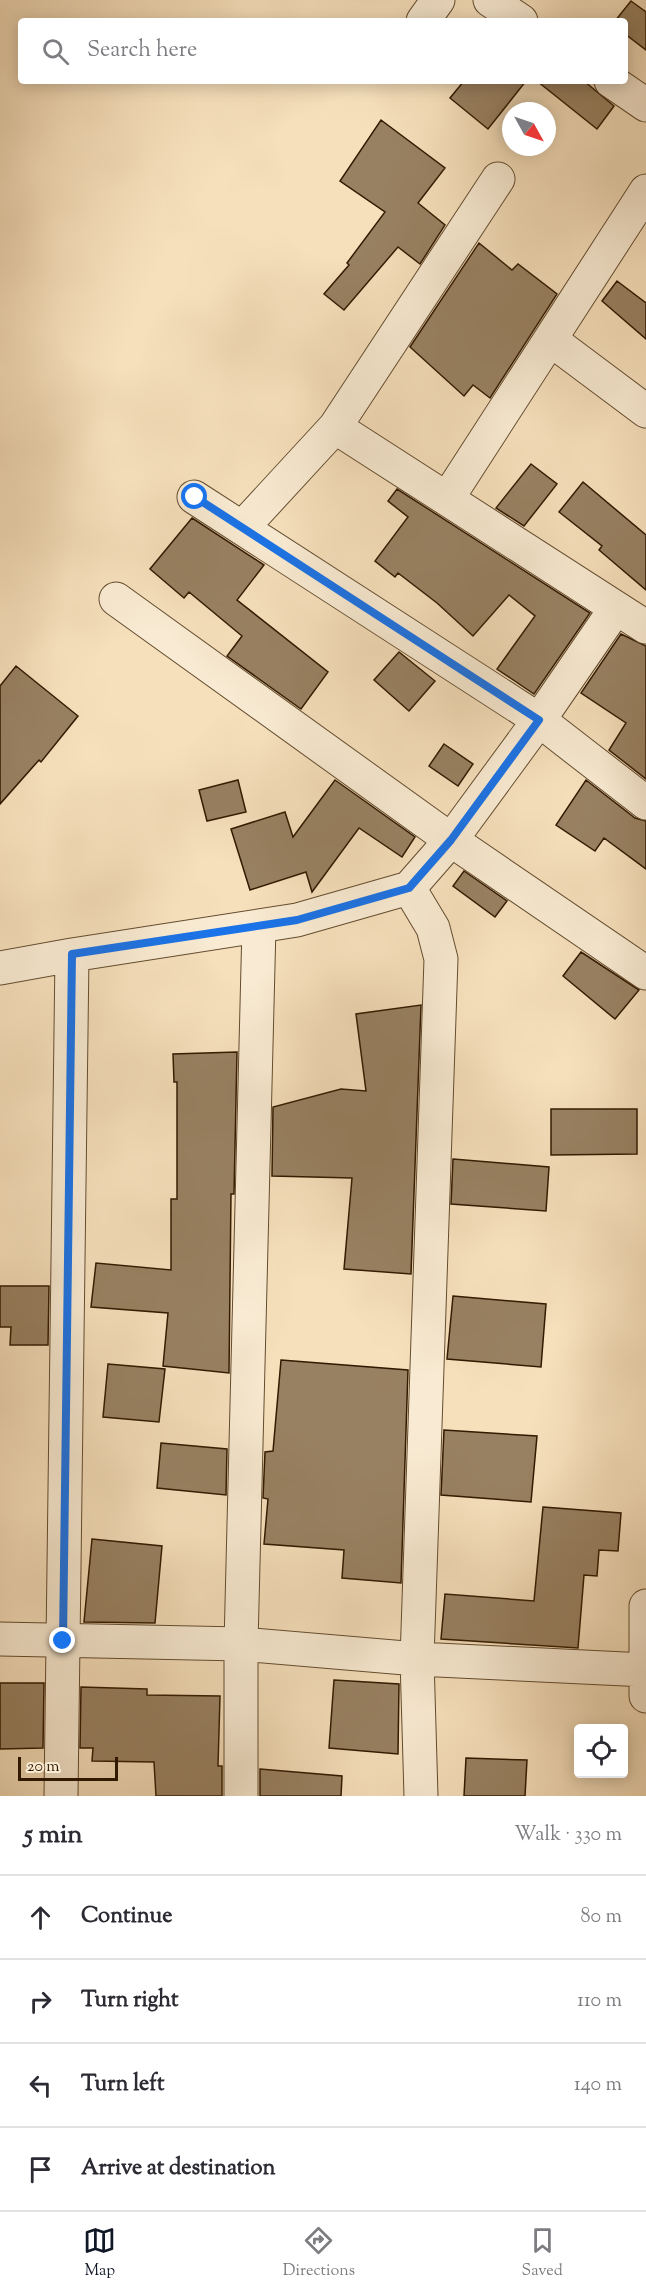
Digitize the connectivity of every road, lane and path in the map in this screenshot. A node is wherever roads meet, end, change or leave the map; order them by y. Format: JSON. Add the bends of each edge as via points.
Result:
{"nodes":[{"id":1,"x":438,"y":0,"type":"edge"},
{"id":2,"x":490,"y":0,"type":"edge"},
{"id":3,"x":425,"y":18,"type":"edge"},
{"id":4,"x":517,"y":18,"type":"edge"},
{"id":5,"x":615,"y":84,"type":"edge"},
{"id":6,"x":646,"y":105,"type":"edge"},
{"id":7,"x":498,"y":179,"type":"dead end"},
{"id":8,"x":646,"y":191,"type":"edge"},
{"id":9,"x":551,"y":340,"type":"junction"},
{"id":10,"x":646,"y":411,"type":"edge"},
{"id":11,"x":335,"y":427,"type":"junction"},
{"id":12,"x":195,"y":497,"type":"dead end"},
{"id":13,"x":447,"y":499,"type":"junction"},
{"id":14,"x":242,"y":528,"type":"junction"},
{"id":15,"x":116,"y":599,"type":"dead end"},
{"id":16,"x":616,"y":608,"type":"junction"},
{"id":17,"x":646,"y":627,"type":"edge"},
{"id":18,"x":539,"y":720,"type":"junction"},
{"id":19,"x":646,"y":803,"type":"edge"},
{"id":20,"x":451,"y":840,"type":"junction"},
{"id":21,"x":409,"y":888,"type":"junction"},
{"id":22,"x":259,"y":926,"type":"junction"},
{"id":23,"x":72,"y":954,"type":"junction"},
{"id":24,"x":0,"y":969,"type":"edge"},
{"id":25,"x":646,"y":973,"type":"edge"},
{"id":26,"x":646,"y":1606,"type":"edge"},
{"id":27,"x":0,"y":1639,"type":"edge"},
{"id":28,"x":63,"y":1641,"type":"junction"},
{"id":29,"x":241,"y":1644,"type":"junction"},
{"id":30,"x":417,"y":1659,"type":"junction"},
{"id":31,"x":646,"y":1679,"type":"edge"},
{"id":32,"x":61,"y":1796,"type":"edge"},
{"id":33,"x":241,"y":1796,"type":"edge"},
{"id":34,"x":422,"y":1796,"type":"edge"}],
"edges":[{"from":1,"to":3,"type":"street"},
{"from":2,"to":4,"type":"street"},
{"from":5,"to":6,"type":"street"},
{"from":7,"to":11,"type":"street"},
{"from":8,"to":9,"type":"street"},
{"from":9,"to":10,"type":"street"},
{"from":9,"to":13,"type":"street"},
{"from":11,"to":13,"type":"street"},
{"from":11,"to":14,"type":"street"},
{"from":12,"to":14,"type":"street"},
{"from":13,"to":16,"type":"street"},
{"from":14,"to":18,"type":"street"},
{"from":15,"to":20,"type":"street"},
{"from":16,"to":17,"type":"street"},
{"from":16,"to":18,"type":"street"},
{"from":18,"to":19,"type":"street"},
{"from":18,"to":20,"type":"street"},
{"from":20,"to":21,"type":"street"},
{"from":20,"to":25,"type":"street"},
{"from":21,"to":22,"type":"street","via":[[297,920]]},
{"from":21,"to":30,"type":"street","via":[[433,928],[441,959]]},
{"from":22,"to":23,"type":"street"},
{"from":22,"to":29,"type":"street"},
{"from":23,"to":24,"type":"street"},
{"from":23,"to":28,"type":"street"},
{"from":26,"to":31,"type":"street"},
{"from":27,"to":28,"type":"street"},
{"from":28,"to":29,"type":"street"},
{"from":28,"to":32,"type":"street"},
{"from":29,"to":30,"type":"street"},
{"from":29,"to":33,"type":"street"},
{"from":30,"to":31,"type":"street"},
{"from":30,"to":34,"type":"street"}]}
